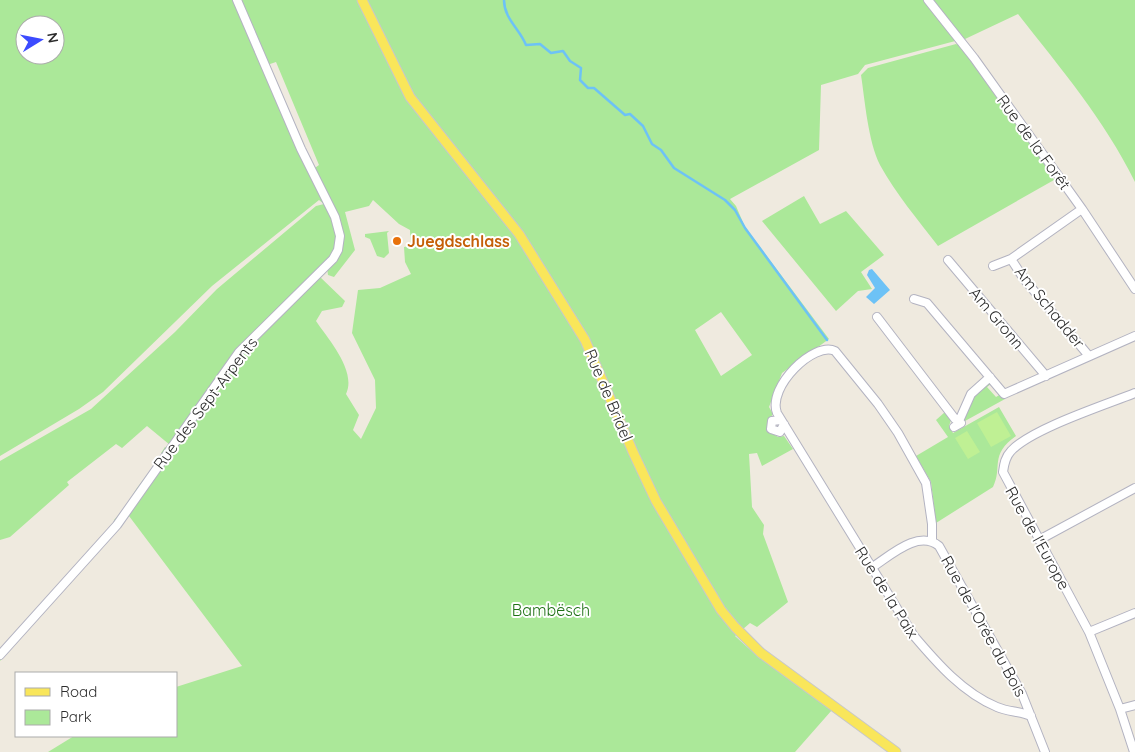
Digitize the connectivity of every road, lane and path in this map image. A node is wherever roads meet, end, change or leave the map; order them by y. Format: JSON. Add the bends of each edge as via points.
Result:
{"nodes":[{"id":1,"x":237,"y":0,"type":"edge"},
{"id":2,"x":362,"y":0,"type":"edge"},
{"id":3,"x":928,"y":0,"type":"edge"},
{"id":4,"x":1082,"y":209,"type":"junction"},
{"id":5,"x":1010,"y":258,"type":"junction"},
{"id":6,"x":948,"y":260,"type":"dead end"},
{"id":7,"x":993,"y":266,"type":"dead end"},
{"id":8,"x":1135,"y":289,"type":"edge"},
{"id":9,"x":914,"y":299,"type":"dead end"},
{"id":10,"x":877,"y":317,"type":"dead end"},
{"id":11,"x":1135,"y":336,"type":"edge"},
{"id":12,"x":1089,"y":356,"type":"junction"},
{"id":13,"x":1046,"y":376,"type":"junction"},
{"id":14,"x":990,"y":377,"type":"junction"},
{"id":15,"x":1135,"y":392,"type":"edge"},
{"id":16,"x":1135,"y":488,"type":"edge"},
{"id":17,"x":932,"y":540,"type":"junction"},
{"id":18,"x":1039,"y":540,"type":"junction"},
{"id":19,"x":871,"y":568,"type":"junction"},
{"id":20,"x":1135,"y":613,"type":"edge"},
{"id":21,"x":1089,"y":632,"type":"junction"},
{"id":22,"x":0,"y":655,"type":"edge"},
{"id":23,"x":1135,"y":705,"type":"edge"},
{"id":24,"x":1120,"y":709,"type":"junction"},
{"id":25,"x":1031,"y":716,"type":"junction"},
{"id":26,"x":896,"y":752,"type":"edge"},
{"id":27,"x":1045,"y":752,"type":"edge"},
{"id":28,"x":1134,"y":752,"type":"edge"}],
"edges":[{"from":1,"to":22,"type":"street","name":"Rue des Sept-Arpents","via":[[301,149],[335,217],[340,236],[338,250],[333,259],[238,352],[117,525]]},
{"from":2,"to":26,"type":"main road","name":"Rue de Bridel","via":[[410,97],[519,234],[585,340],[656,501],[721,610],[761,653]]},
{"from":3,"to":4,"type":"street","name":"Rue de la Forêt","via":[[970,52]]},
{"from":4,"to":5,"type":"street","name":"Am Schadder"},
{"from":4,"to":8,"type":"street","name":"Rue de la Forêt"},
{"from":5,"to":7,"type":"street","name":"Am Schadder"},
{"from":5,"to":12,"type":"street","name":"Am Schadder"},
{"from":6,"to":13,"type":"street","name":"Am Gronn"},
{"from":9,"to":14,"type":"street","via":[[927,303]]},
{"from":10,"to":14,"type":"street","via":[[956,424],[971,394]]},
{"from":11,"to":12,"type":"street"},
{"from":12,"to":13,"type":"street"},
{"from":13,"to":14,"type":"street","via":[[1004,394]]},
{"from":15,"to":18,"type":"street","name":"Rue de l'Europe","via":[[1032,436],[1006,457],[1003,472],[1006,482]]},
{"from":16,"to":18,"type":"street"},
{"from":17,"to":19,"type":"street","name":"Rue de l'Orée du Bois","via":[[913,542]]},
{"from":17,"to":19,"type":"street","name":"Rue de la Paix","via":[[926,483],[893,426],[835,351],[829,348],[822,350],[786,376],[774,406]]},
{"from":17,"to":25,"type":"street","name":"Rue de l'Orée du Bois","via":[[944,552]]},
{"from":18,"to":21,"type":"street","name":"Rue de l'Europe"},
{"from":19,"to":25,"type":"street","name":"Rue de la Paix","via":[[914,636],[947,673],[995,706]]},
{"from":20,"to":21,"type":"street"},
{"from":21,"to":24,"type":"street","name":"Rue de l'Europe"},
{"from":23,"to":24,"type":"street"},
{"from":24,"to":28,"type":"street","name":"Rue de l'Europe"},
{"from":25,"to":27,"type":"street","name":"Rue de l'Orée du Bois"}]}
